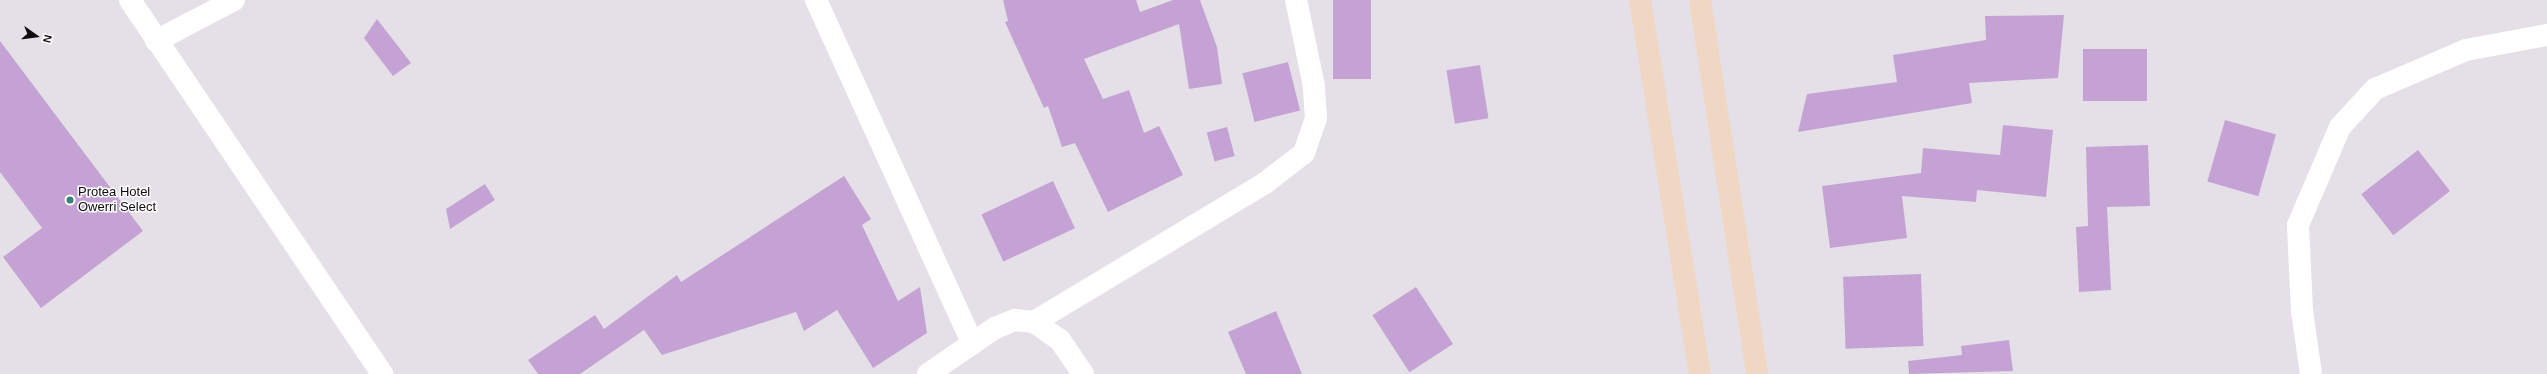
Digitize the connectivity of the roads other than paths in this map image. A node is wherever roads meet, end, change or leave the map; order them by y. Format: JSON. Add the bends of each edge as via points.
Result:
{"nodes":[{"id":1,"x":234,"y":0,"type":"edge"},
{"id":2,"x":816,"y":0,"type":"edge"},
{"id":3,"x":1296,"y":0,"type":"edge"},
{"id":4,"x":1640,"y":0,"type":"edge"},
{"id":5,"x":1700,"y":0,"type":"edge"},
{"id":6,"x":138,"y":2,"type":"edge"},
{"id":7,"x":2547,"y":35,"type":"edge"},
{"id":8,"x":156,"y":41,"type":"junction"},
{"id":9,"x":1034,"y":322,"type":"junction"},
{"id":10,"x":973,"y":344,"type":"junction"},
{"id":11,"x":382,"y":374,"type":"edge"},
{"id":12,"x":928,"y":374,"type":"edge"},
{"id":13,"x":1083,"y":374,"type":"edge"},
{"id":14,"x":1700,"y":374,"type":"edge"},
{"id":15,"x":1757,"y":374,"type":"edge"},
{"id":16,"x":2311,"y":374,"type":"edge"}],
"edges":[{"from":1,"to":8,"type":"street"},
{"from":2,"to":10,"type":"street"},
{"from":3,"to":9,"type":"street","via":[[1314,86],[1316,112],[1304,153],[1265,183]]},
{"from":4,"to":14,"type":"main road"},
{"from":5,"to":15,"type":"main road"},
{"from":6,"to":8,"type":"street"},
{"from":7,"to":16,"type":"street","via":[[2466,50],[2375,89],[2340,128],[2298,225],[2302,311]]},
{"from":8,"to":11,"type":"street"},
{"from":9,"to":10,"type":"street","via":[[1015,320]]},
{"from":9,"to":13,"type":"street","via":[[1060,340]]},
{"from":10,"to":12,"type":"street"}]}
